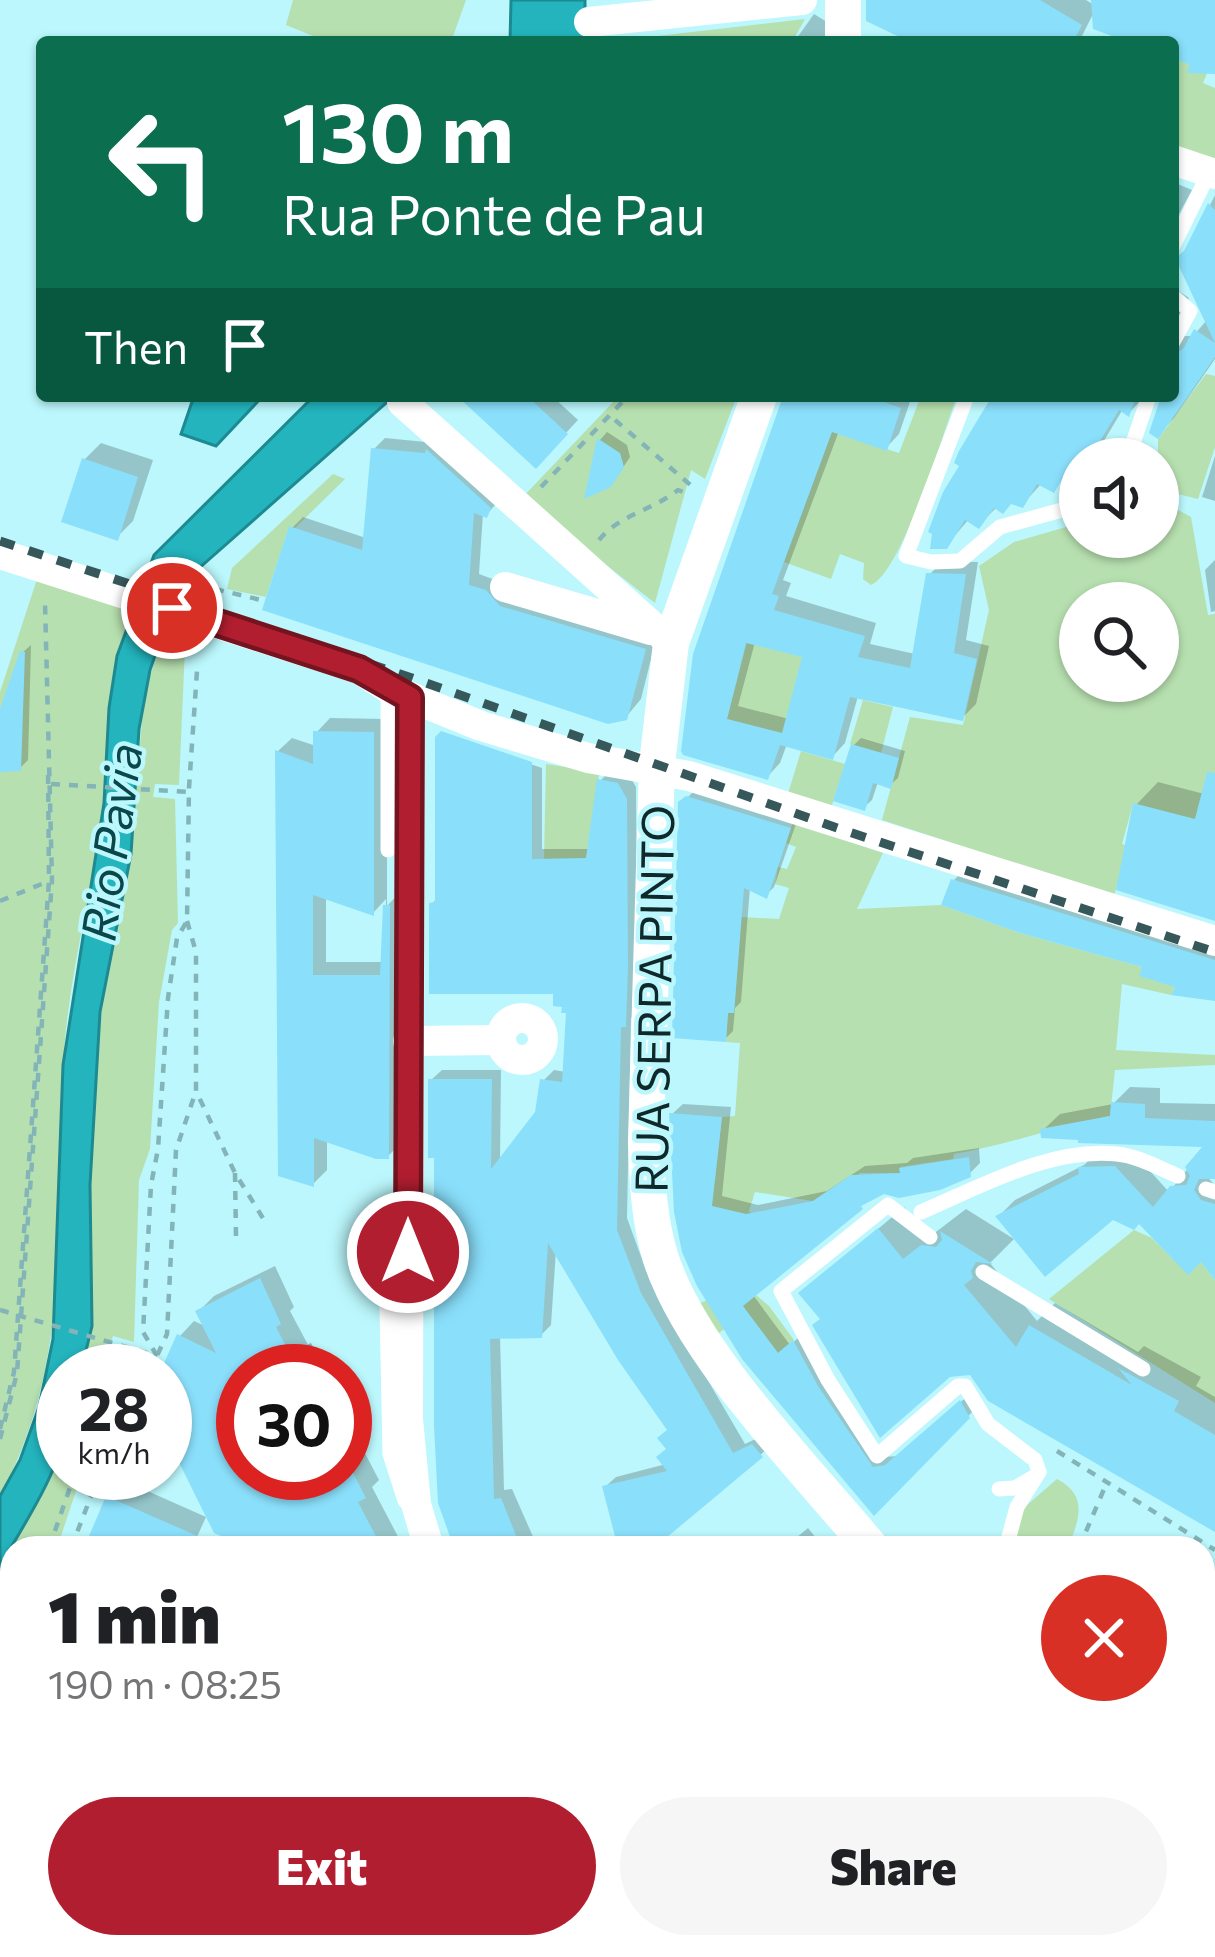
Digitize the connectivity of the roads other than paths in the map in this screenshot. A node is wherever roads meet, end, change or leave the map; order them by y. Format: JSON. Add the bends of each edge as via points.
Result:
{"nodes":[{"id":1,"x":802,"y":0,"type":"edge"},
{"id":2,"x":843,"y":0,"type":"edge"},
{"id":3,"x":589,"y":22,"type":"dead end"},
{"id":4,"x":843,"y":36,"type":"edge"},
{"id":5,"x":1179,"y":162,"type":"edge"},
{"id":6,"x":1212,"y":173,"type":"edge"},
{"id":7,"x":1179,"y":235,"type":"edge"},
{"id":8,"x":1179,"y":301,"type":"edge"},
{"id":9,"x":1179,"y":331,"type":"edge"},
{"id":10,"x":402,"y":402,"type":"dead end"},
{"id":11,"x":757,"y":402,"type":"edge"},
{"id":12,"x":965,"y":402,"type":"edge"},
{"id":13,"x":1147,"y":402,"type":"edge"},
{"id":14,"x":1135,"y":438,"type":"edge"},
{"id":15,"x":1059,"y":511,"type":"edge"},
{"id":16,"x":0,"y":554,"type":"edge"},
{"id":17,"x":505,"y":587,"type":"dead end"},
{"id":18,"x":664,"y":637,"type":"junction"},
{"id":19,"x":399,"y":693,"type":"junction"},
{"id":20,"x":657,"y":770,"type":"junction"},
{"id":21,"x":388,"y":850,"type":"dead end"},
{"id":22,"x":1215,"y":941,"type":"edge"},
{"id":23,"x":501,"y":1040,"type":"dead end"},
{"id":24,"x":408,"y":1041,"type":"junction"},
{"id":25,"x":1178,"y":1176,"type":"dead end"},
{"id":26,"x":920,"y":1212,"type":"dead end"},
{"id":27,"x":930,"y":1238,"type":"dead end"},
{"id":28,"x":386,"y":1262,"type":"dead end"},
{"id":29,"x":983,"y":1271,"type":"dead end"},
{"id":30,"x":1143,"y":1369,"type":"dead end"},
{"id":31,"x":1039,"y":1472,"type":"junction"},
{"id":32,"x":1000,"y":1489,"type":"dead end"},
{"id":33,"x":422,"y":1536,"type":"edge"},
{"id":34,"x":424,"y":1536,"type":"edge"},
{"id":35,"x":861,"y":1536,"type":"edge"},
{"id":36,"x":1009,"y":1536,"type":"edge"}],
"edges":[{"from":1,"to":3,"type":"street"},
{"from":2,"to":4,"type":"street"},
{"from":5,"to":6,"type":"street"},
{"from":6,"to":7,"type":"lane"},
{"from":8,"to":9,"type":"lane","via":[[1190,311]]},
{"from":10,"to":18,"type":"street"},
{"from":11,"to":18,"type":"street","name":"RUA SERPA PINTO"},
{"from":12,"to":15,"type":"lane","via":[[906,556],[960,561],[1000,527]]},
{"from":13,"to":14,"type":"lane"},
{"from":16,"to":19,"type":"street","via":[[43,580],[172,608],[359,669]]},
{"from":17,"to":18,"type":"street"},
{"from":18,"to":20,"type":"street","name":"RUA SERPA PINTO"},
{"from":19,"to":20,"type":"street","via":[[537,744]]},
{"from":19,"to":21,"type":"lane"},
{"from":19,"to":24,"type":"street"},
{"from":20,"to":22,"type":"street"},
{"from":20,"to":35,"type":"street","name":"RUA SERPA PINTO","via":[[646,1141],[661,1258],[717,1362]]},
{"from":23,"to":24,"type":"street"},
{"from":24,"to":34,"type":"street","via":[[408,1419]]},
{"from":25,"to":26,"type":"lane","via":[[1119,1154],[1081,1154]]},
{"from":27,"to":31,"type":"lane","via":[[888,1205],[781,1291],[877,1456],[958,1386],[988,1424],[1036,1460]]},
{"from":28,"to":33,"type":"lane","via":[[390,1461]]},
{"from":29,"to":30,"type":"lane"},
{"from":31,"to":32,"type":"lane"},
{"from":31,"to":36,"type":"lane"}]}
